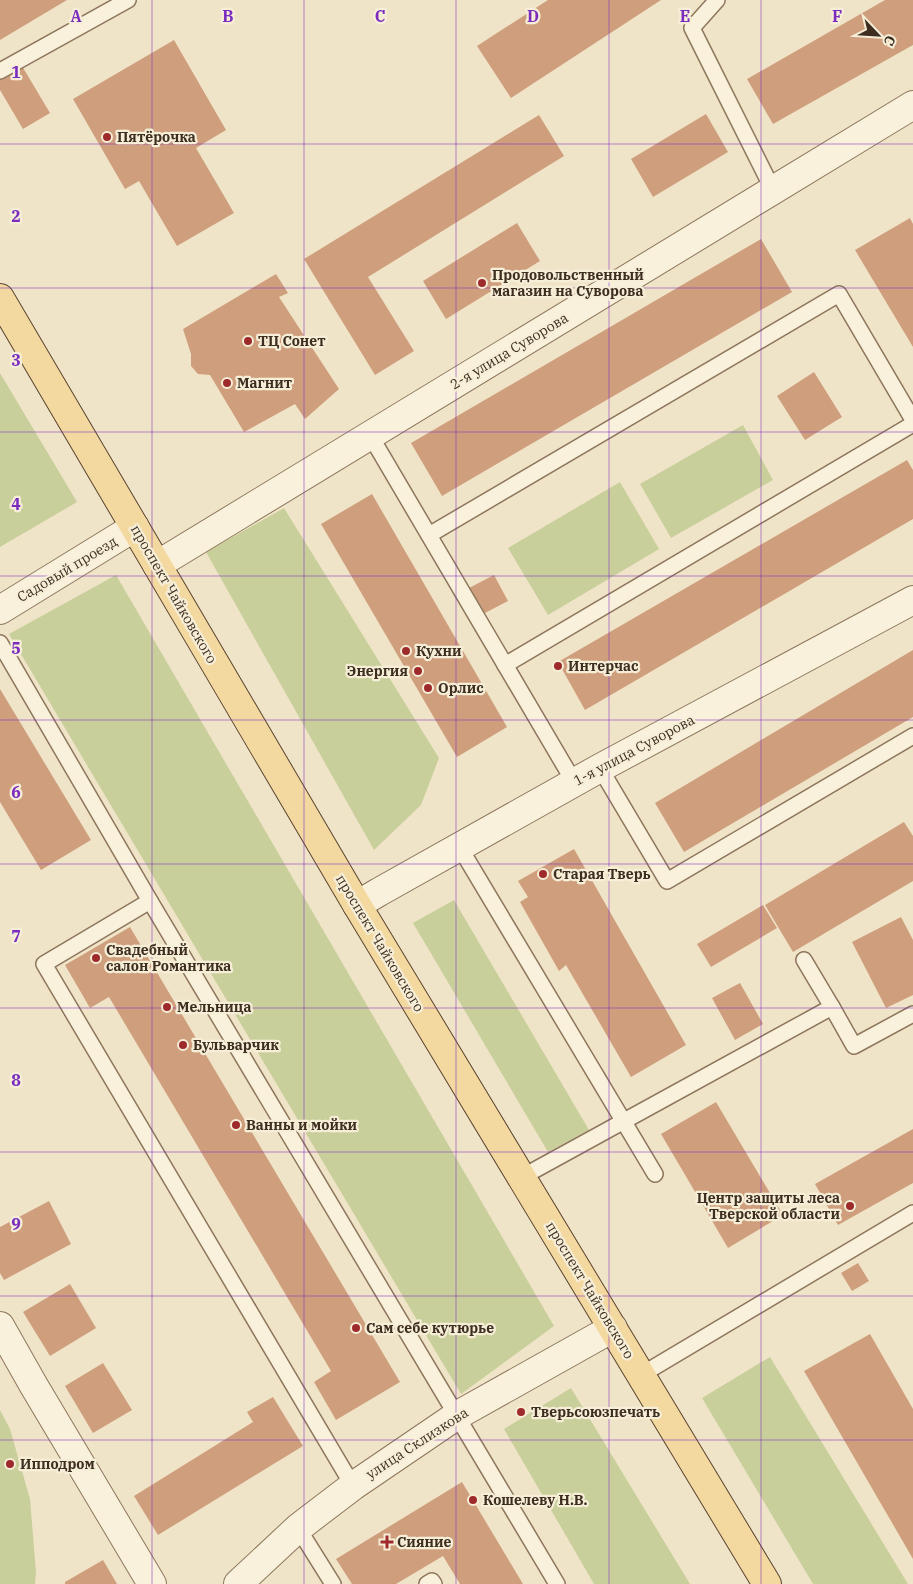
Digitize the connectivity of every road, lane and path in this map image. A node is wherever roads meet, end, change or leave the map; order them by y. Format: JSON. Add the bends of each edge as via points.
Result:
{"nodes":[{"id":1,"x":128,"y":0,"type":"edge"},
{"id":2,"x":717,"y":0,"type":"edge"},
{"id":3,"x":0,"y":71,"type":"edge"},
{"id":4,"x":913,"y":105,"type":"edge"},
{"id":5,"x":773,"y":190,"type":"junction"},
{"id":6,"x":0,"y":298,"type":"edge"},
{"id":7,"x":913,"y":420,"type":"edge"},
{"id":8,"x":913,"y":424,"type":"edge"},
{"id":9,"x":370,"y":435,"type":"junction"},
{"id":10,"x":135,"y":527,"type":"junction"},
{"id":11,"x":429,"y":535,"type":"junction"},
{"id":12,"x":157,"y":565,"type":"junction"},
{"id":13,"x":913,"y":600,"type":"edge"},
{"id":14,"x":0,"y":610,"type":"edge"},
{"id":15,"x":0,"y":643,"type":"edge"},
{"id":16,"x":505,"y":665,"type":"junction"},
{"id":17,"x":913,"y":736,"type":"edge"},
{"id":18,"x":600,"y":768,"type":"junction"},
{"id":19,"x":574,"y":782,"type":"junction"},
{"id":20,"x":459,"y":846,"type":"junction"},
{"id":21,"x":150,"y":901,"type":"junction"},
{"id":22,"x":357,"y":906,"type":"junction"},
{"id":23,"x":804,"y":960,"type":"dead end"},
{"id":24,"x":832,"y":1007,"type":"junction"},
{"id":25,"x":913,"y":1014,"type":"edge"},
{"id":26,"x":623,"y":1122,"type":"junction"},
{"id":27,"x":655,"y":1174,"type":"dead end"},
{"id":28,"x":522,"y":1177,"type":"junction"},
{"id":29,"x":913,"y":1213,"type":"edge"},
{"id":30,"x":0,"y":1326,"type":"edge"},
{"id":31,"x":613,"y":1328,"type":"junction"},
{"id":32,"x":641,"y":1375,"type":"junction"},
{"id":33,"x":456,"y":1416,"type":"junction"},
{"id":34,"x":353,"y":1486,"type":"junction"},
{"id":35,"x":298,"y":1528,"type":"junction"},
{"id":36,"x":152,"y":1584,"type":"edge"},
{"id":37,"x":238,"y":1584,"type":"edge"},
{"id":38,"x":333,"y":1584,"type":"edge"},
{"id":39,"x":427,"y":1584,"type":"edge"},
{"id":40,"x":434,"y":1584,"type":"edge"},
{"id":41,"x":557,"y":1584,"type":"edge"},
{"id":42,"x":767,"y":1584,"type":"edge"}],
"edges":[{"from":1,"to":3,"type":"lane"},
{"from":2,"to":5,"type":"lane","via":[[692,28]]},
{"from":4,"to":5,"type":"street","name":"2-я улица Суворова"},
{"from":5,"to":9,"type":"street","name":"2-я улица Суворова"},
{"from":6,"to":10,"type":"main road","name":"проспект Чайковского"},
{"from":7,"to":11,"type":"lane","via":[[839,294]]},
{"from":8,"to":16,"type":"lane"},
{"from":9,"to":11,"type":"lane"},
{"from":9,"to":12,"type":"street","name":"2-я улица Суворова"},
{"from":10,"to":12,"type":"main road","name":"проспект Чайковского"},
{"from":10,"to":14,"type":"street","name":"Садовый проезд"},
{"from":11,"to":16,"type":"lane"},
{"from":12,"to":22,"type":"main road","name":"проспект Чайковского"},
{"from":13,"to":18,"type":"street","name":"1-я улица Суворова"},
{"from":15,"to":21,"type":"lane"},
{"from":16,"to":19,"type":"lane"},
{"from":17,"to":18,"type":"lane","via":[[667,881]]},
{"from":18,"to":19,"type":"street","name":"1-я улица Суворова"},
{"from":19,"to":20,"type":"street","name":"1-я улица Суворова"},
{"from":20,"to":22,"type":"street","name":"1-я улица Суворова"},
{"from":20,"to":26,"type":"lane"},
{"from":21,"to":33,"type":"lane"},
{"from":21,"to":34,"type":"lane","via":[[44,964]]},
{"from":22,"to":28,"type":"main road","name":"проспект Чайковского"},
{"from":23,"to":24,"type":"lane"},
{"from":24,"to":25,"type":"lane","via":[[854,1046]]},
{"from":24,"to":26,"type":"lane"},
{"from":26,"to":27,"type":"lane"},
{"from":26,"to":28,"type":"lane"},
{"from":28,"to":31,"type":"main road","name":"проспект Чайковского"},
{"from":29,"to":32,"type":"lane"},
{"from":30,"to":36,"type":"street"},
{"from":31,"to":32,"type":"main road","name":"проспект Чайковского"},
{"from":31,"to":33,"type":"street","name":"улица Склизкова"},
{"from":32,"to":42,"type":"main road","name":"проспект Чайковского"},
{"from":33,"to":34,"type":"street","name":"улица Склизкова"},
{"from":33,"to":41,"type":"lane"},
{"from":34,"to":35,"type":"street","name":"улица Склизкова"},
{"from":35,"to":37,"type":"street","name":"улица Склизкова"},
{"from":35,"to":38,"type":"lane"},
{"from":39,"to":40,"type":"lane","via":[[432,1581]]}]}
